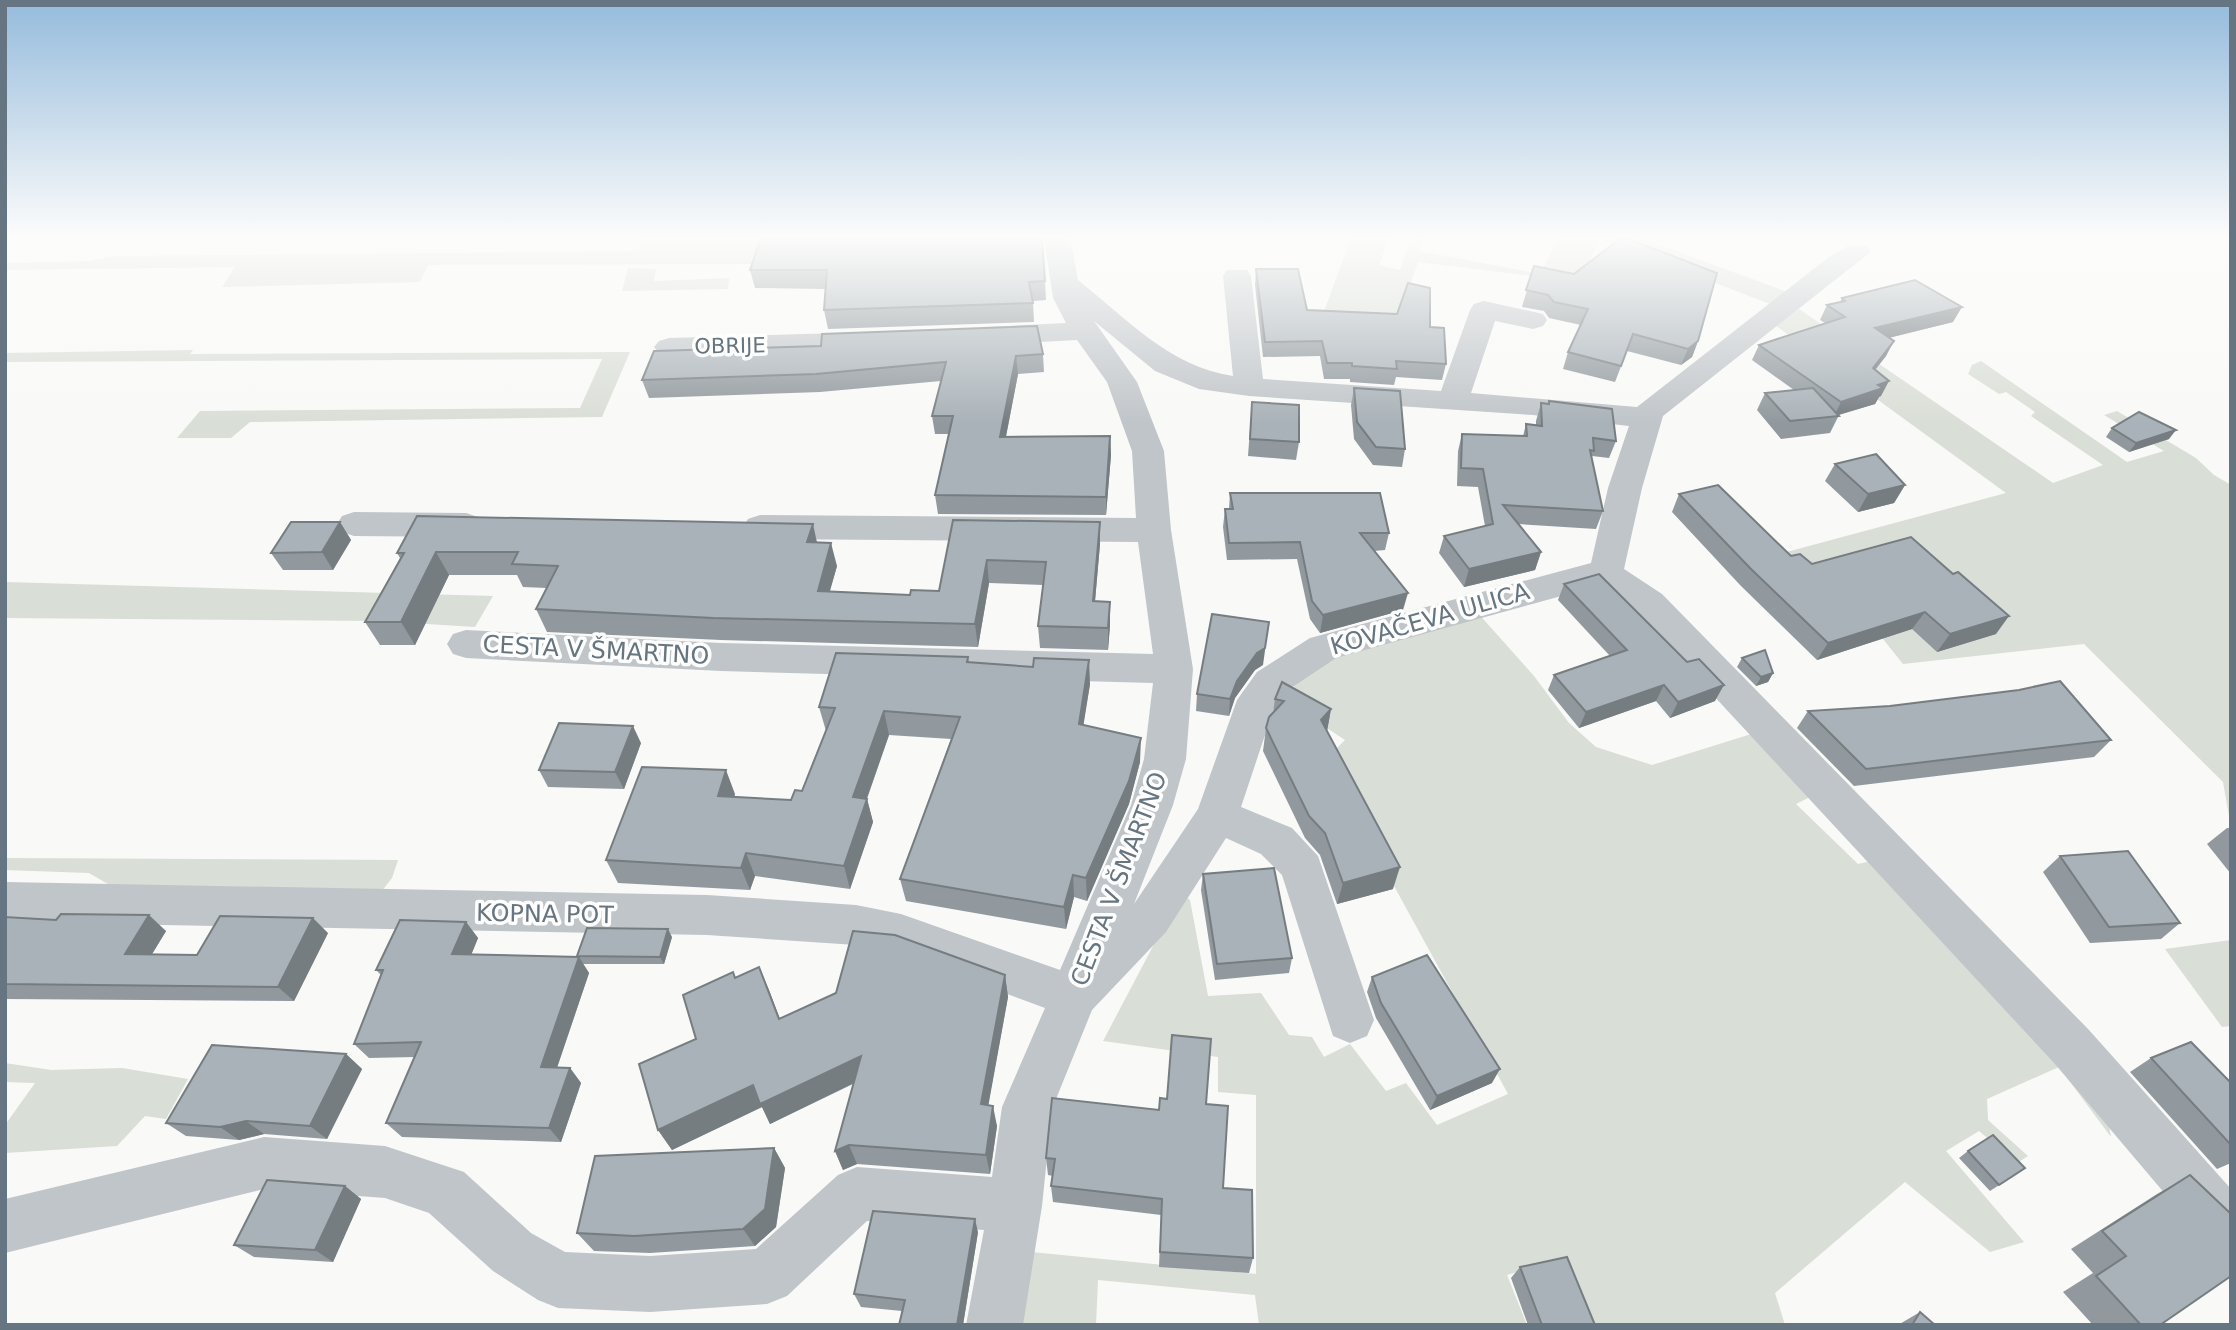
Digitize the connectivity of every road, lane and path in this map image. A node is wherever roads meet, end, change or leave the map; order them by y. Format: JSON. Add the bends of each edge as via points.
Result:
{"nodes":[{"id":1,"x":1068,"y":300,"type":"edge"},
{"id":2,"x":1087,"y":300,"type":"edge"},
{"id":3,"x":1240,"y":300,"type":"edge"},
{"id":4,"x":1792,"y":300,"type":"edge"},
{"id":5,"x":1533,"y":320,"type":"dead end"},
{"id":6,"x":1085,"y":331,"type":"junction"},
{"id":7,"x":953,"y":337,"type":"edge"},
{"id":8,"x":901,"y":340,"type":"edge"},
{"id":9,"x":669,"y":347,"type":"dead end"},
{"id":10,"x":1249,"y":387,"type":"junction"},
{"id":11,"x":1453,"y":401,"type":"junction"},
{"id":12,"x":1647,"y":418,"type":"junction"},
{"id":13,"x":354,"y":524,"type":"dead end"},
{"id":14,"x":492,"y":525,"type":"edge"},
{"id":15,"x":726,"y":527,"type":"edge"},
{"id":16,"x":1154,"y":530,"type":"junction"},
{"id":17,"x":1603,"y":572,"type":"junction"},
{"id":18,"x":466,"y":643,"type":"dead end"},
{"id":19,"x":1174,"y":669,"type":"junction"},
{"id":20,"x":1217,"y":816,"type":"junction"},
{"id":21,"x":5,"y":902,"type":"edge"},
{"id":22,"x":1073,"y":997,"type":"junction"},
{"id":23,"x":1350,"y":1020,"type":"dead end"},
{"id":24,"x":1015,"y":1206,"type":"junction"},
{"id":25,"x":2213,"y":1209,"type":"edge"},
{"id":26,"x":5,"y":1226,"type":"edge"},
{"id":27,"x":994,"y":1325,"type":"edge"}],
"edges":[{"from":1,"to":6,"type":"street"},
{"from":2,"to":10,"type":"street","via":[[1167,365],[1199,380]]},
{"from":3,"to":10,"type":"street"},
{"from":4,"to":12,"type":"street"},
{"from":5,"to":11,"type":"street","via":[[1484,310]]},
{"from":6,"to":7,"type":"street"},
{"from":6,"to":16,"type":"street","via":[[1122,382],[1149,451]]},
{"from":8,"to":9,"type":"street","name":"OBRIJE"},
{"from":10,"to":11,"type":"street"},
{"from":11,"to":12,"type":"street"},
{"from":12,"to":17,"type":"street"},
{"from":13,"to":14,"type":"street"},
{"from":15,"to":16,"type":"street"},
{"from":16,"to":19,"type":"street"},
{"from":17,"to":20,"type":"street","name":"KOVAČEVA ULICA","via":[[1323,648],[1271,682],[1257,700]]},
{"from":17,"to":25,"type":"street","via":[[1649,603],[2072,1047]]},
{"from":18,"to":19,"type":"street","name":"CESTA V ŠMARTNO","via":[[721,657]]},
{"from":19,"to":22,"type":"street","name":"CESTA V ŠMARTNO","via":[[1165,759],[1152,805]]},
{"from":20,"to":22,"type":"street","name":"KOVAČEVA ULICA","via":[[1150,918]]},
{"from":20,"to":23,"type":"street","via":[[1276,839],[1293,852]]},
{"from":21,"to":22,"type":"street","name":"KOPNA POT","via":[[798,920],[901,934]]},
{"from":22,"to":24,"type":"street","name":"CESTA V ŠMARTNO","via":[[1027,1107]]},
{"from":24,"to":26,"type":"street","via":[[857,1194],[767,1276],[650,1284],[558,1280],[512,1252],[445,1191],[386,1172],[264,1163]]},
{"from":24,"to":27,"type":"street","name":"CESTA V ŠMARTNO"}]}
